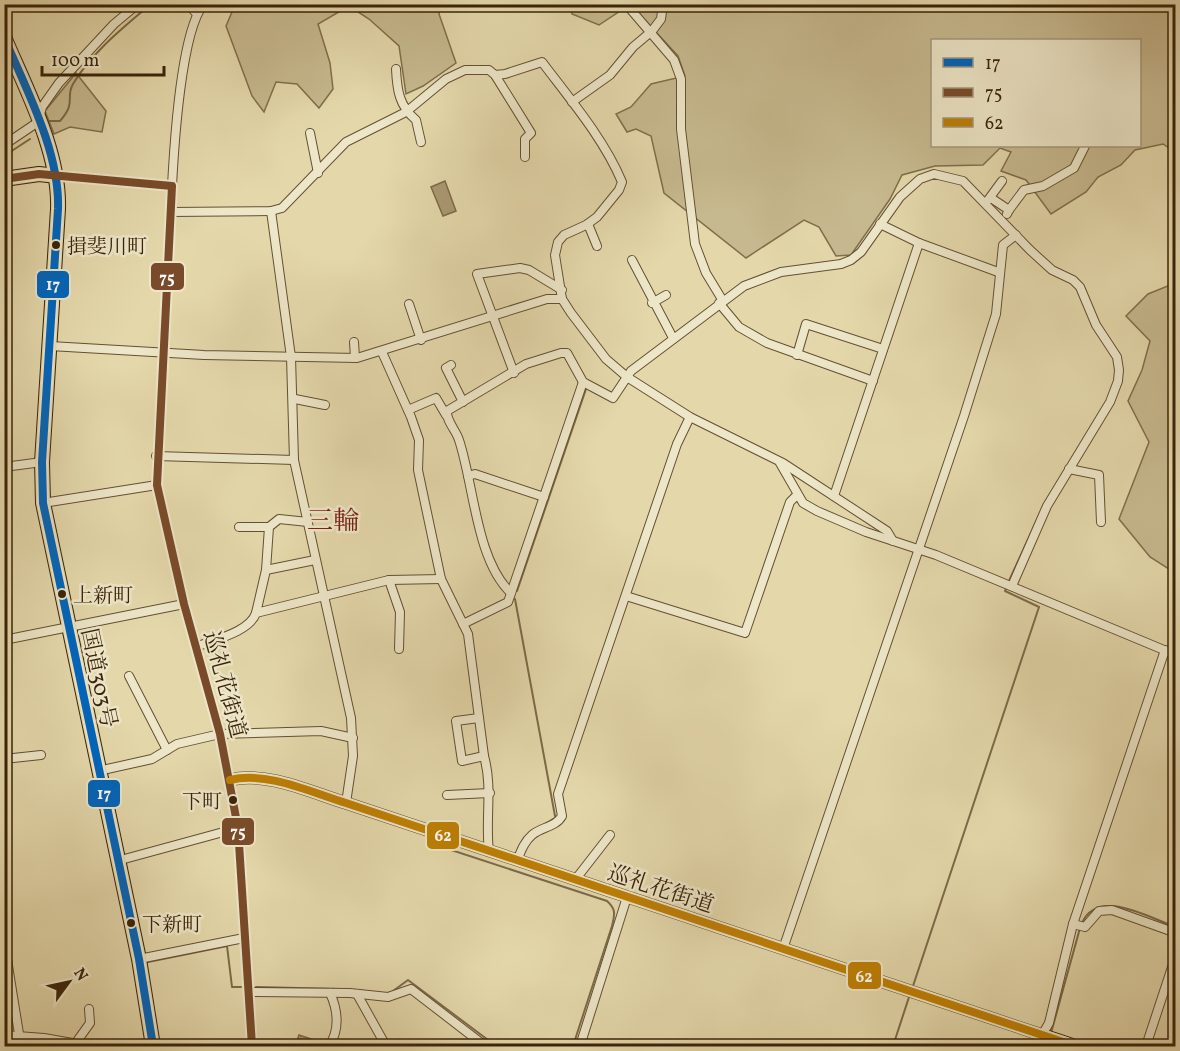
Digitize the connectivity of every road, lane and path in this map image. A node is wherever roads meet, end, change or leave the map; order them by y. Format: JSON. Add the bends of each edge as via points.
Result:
{"nodes":[{"id":1,"x":138,"y":4,"type":"edge"},
{"id":2,"x":189,"y":4,"type":"edge"},
{"id":3,"x":204,"y":4,"type":"edge"},
{"id":4,"x":626,"y":4,"type":"edge"},
{"id":5,"x":663,"y":4,"type":"edge"},
{"id":6,"x":196,"y":13,"type":"junction"},
{"id":7,"x":649,"y":33,"type":"junction"},
{"id":8,"x":4,"y":37,"type":"edge"},
{"id":9,"x":396,"y":69,"type":"dead end"},
{"id":10,"x":495,"y":75,"type":"junction"},
{"id":11,"x":572,"y":102,"type":"junction"},
{"id":12,"x":406,"y":112,"type":"junction"},
{"id":13,"x":38,"y":122,"type":"junction"},
{"id":14,"x":310,"y":134,"type":"dead end"},
{"id":15,"x":421,"y":142,"type":"dead end"},
{"id":16,"x":4,"y":145,"type":"edge"},
{"id":17,"x":1084,"y":147,"type":"edge"},
{"id":18,"x":525,"y":157,"type":"dead end"},
{"id":19,"x":318,"y":173,"type":"junction"},
{"id":20,"x":57,"y":176,"type":"junction"},
{"id":21,"x":4,"y":179,"type":"edge"},
{"id":22,"x":1002,"y":181,"type":"dead end"},
{"id":23,"x":172,"y":186,"type":"junction"},
{"id":24,"x":988,"y":200,"type":"junction"},
{"id":25,"x":1009,"y":210,"type":"junction"},
{"id":26,"x":271,"y":211,"type":"junction"},
{"id":27,"x":170,"y":212,"type":"junction"},
{"id":28,"x":1002,"y":219,"type":"junction"},
{"id":29,"x":588,"y":224,"type":"junction"},
{"id":30,"x":880,"y":224,"type":"junction"},
{"id":31,"x":1016,"y":235,"type":"junction"},
{"id":32,"x":919,"y":243,"type":"junction"},
{"id":33,"x":597,"y":246,"type":"dead end"},
{"id":34,"x":632,"y":260,"type":"dead end"},
{"id":35,"x":998,"y":272,"type":"junction"},
{"id":36,"x":562,"y":295,"type":"junction"},
{"id":37,"x":666,"y":295,"type":"dead end"},
{"id":38,"x":721,"y":302,"type":"junction"},
{"id":39,"x":652,"y":303,"type":"junction"},
{"id":40,"x":409,"y":304,"type":"dead end"},
{"id":41,"x":493,"y":317,"type":"junction"},
{"id":42,"x":673,"y":338,"type":"junction"},
{"id":43,"x":421,"y":340,"type":"junction"},
{"id":44,"x":354,"y":342,"type":"dead end"},
{"id":45,"x":50,"y":346,"type":"junction"},
{"id":46,"x":884,"y":349,"type":"junction"},
{"id":47,"x":163,"y":352,"type":"junction"},
{"id":48,"x":382,"y":352,"type":"junction"},
{"id":49,"x":797,"y":355,"type":"junction"},
{"id":50,"x":291,"y":357,"type":"junction"},
{"id":51,"x":355,"y":358,"type":"junction"},
{"id":52,"x":451,"y":365,"type":"dead end"},
{"id":53,"x":514,"y":373,"type":"junction"},
{"id":54,"x":627,"y":377,"type":"junction"},
{"id":55,"x":873,"y":381,"type":"junction"},
{"id":56,"x":583,"y":382,"type":"junction"},
{"id":57,"x":295,"y":399,"type":"junction"},
{"id":58,"x":463,"y":402,"type":"junction"},
{"id":59,"x":325,"y":405,"type":"dead end"},
{"id":60,"x":408,"y":410,"type":"junction"},
{"id":61,"x":446,"y":416,"type":"junction"},
{"id":62,"x":690,"y":417,"type":"junction"},
{"id":63,"x":156,"y":456,"type":"junction"},
{"id":64,"x":294,"y":460,"type":"junction"},
{"id":65,"x":42,"y":462,"type":"junction"},
{"id":66,"x":779,"y":463,"type":"junction"},
{"id":67,"x":4,"y":467,"type":"edge"},
{"id":68,"x":1069,"y":469,"type":"junction"},
{"id":69,"x":468,"y":476,"type":"junction"},
{"id":70,"x":157,"y":485,"type":"junction"},
{"id":71,"x":796,"y":496,"type":"dead end"},
{"id":72,"x":834,"y":496,"type":"junction"},
{"id":73,"x":544,"y":497,"type":"junction"},
{"id":74,"x":43,"y":503,"type":"junction"},
{"id":75,"x":308,"y":522,"type":"junction"},
{"id":76,"x":1101,"y":522,"type":"dead end"},
{"id":77,"x":239,"y":527,"type":"dead end"},
{"id":78,"x":269,"y":527,"type":"junction"},
{"id":79,"x":894,"y":541,"type":"junction"},
{"id":80,"x":919,"y":549,"type":"junction"},
{"id":81,"x":315,"y":560,"type":"junction"},
{"id":82,"x":266,"y":570,"type":"junction"},
{"id":83,"x":441,"y":579,"type":"junction"},
{"id":84,"x":389,"y":580,"type":"junction"},
{"id":85,"x":1012,"y":586,"type":"junction"},
{"id":86,"x":511,"y":594,"type":"junction"},
{"id":87,"x":322,"y":595,"type":"junction"},
{"id":88,"x":626,"y":596,"type":"junction"},
{"id":89,"x":184,"y":604,"type":"junction"},
{"id":90,"x":256,"y":613,"type":"junction"},
{"id":91,"x":463,"y":624,"type":"junction"},
{"id":92,"x":68,"y":627,"type":"junction"},
{"id":93,"x":4,"y":640,"type":"edge"},
{"id":94,"x":196,"y":647,"type":"junction"},
{"id":95,"x":399,"y":649,"type":"dead end"},
{"id":96,"x":1165,"y":650,"type":"junction"},
{"id":97,"x":1176,"y":655,"type":"edge"},
{"id":98,"x":129,"y":676,"type":"dead end"},
{"id":99,"x":479,"y":718,"type":"junction"},
{"id":100,"x":220,"y":734,"type":"junction"},
{"id":101,"x":353,"y":738,"type":"junction"},
{"id":102,"x":167,"y":750,"type":"junction"},
{"id":103,"x":41,"y":755,"type":"dead end"},
{"id":104,"x":484,"y":756,"type":"junction"},
{"id":105,"x":4,"y":759,"type":"edge"},
{"id":106,"x":98,"y":771,"type":"junction"},
{"id":107,"x":230,"y":780,"type":"junction"},
{"id":108,"x":490,"y":794,"type":"junction"},
{"id":109,"x":447,"y":795,"type":"dead end"},
{"id":110,"x":346,"y":803,"type":"junction"},
{"id":111,"x":238,"y":828,"type":"junction"},
{"id":112,"x":610,"y":835,"type":"dead end"},
{"id":113,"x":489,"y":852,"type":"junction"},
{"id":114,"x":117,"y":861,"type":"junction"},
{"id":115,"x":517,"y":861,"type":"junction"},
{"id":116,"x":575,"y":880,"type":"junction"},
{"id":117,"x":627,"y":897,"type":"junction"},
{"id":118,"x":1073,"y":924,"type":"junction"},
{"id":119,"x":1176,"y":933,"type":"edge"},
{"id":120,"x":244,"y":938,"type":"junction"},
{"id":121,"x":4,"y":941,"type":"edge"},
{"id":122,"x":783,"y":949,"type":"junction"},
{"id":123,"x":1176,"y":955,"type":"edge"},
{"id":124,"x":139,"y":959,"type":"junction"},
{"id":125,"x":249,"y":992,"type":"junction"},
{"id":126,"x":330,"y":993,"type":"junction"},
{"id":127,"x":357,"y":994,"type":"junction"},
{"id":128,"x":89,"y":1009,"type":"dead end"},
{"id":129,"x":4,"y":1035,"type":"edge"},
{"id":130,"x":19,"y":1035,"type":"junction"},
{"id":131,"x":1039,"y":1041,"type":"edge"},
{"id":132,"x":75,"y":1044,"type":"junction"},
{"id":133,"x":152,"y":1044,"type":"edge"},
{"id":134,"x":89,"y":1046,"type":"edge"},
{"id":135,"x":21,"y":1047,"type":"edge"},
{"id":136,"x":132,"y":1047,"type":"edge"},
{"id":137,"x":252,"y":1047,"type":"edge"},
{"id":138,"x":329,"y":1047,"type":"edge"},
{"id":139,"x":386,"y":1047,"type":"edge"},
{"id":140,"x":485,"y":1047,"type":"edge"},
{"id":141,"x":580,"y":1047,"type":"edge"},
{"id":142,"x":1074,"y":1047,"type":"edge"},
{"id":143,"x":1146,"y":1047,"type":"edge"}],
"edges":[{"from":1,"to":13,"type":"street","via":[[59,83],[42,107]]},
{"from":2,"to":6,"type":"street"},
{"from":3,"to":6,"type":"street"},
{"from":4,"to":7,"type":"street"},
{"from":5,"to":7,"type":"street","via":[[661,19]]},
{"from":6,"to":23,"type":"street","name":"巡礼花街道","via":[[174,133]]},
{"from":7,"to":11,"type":"street","via":[[610,75]]},
{"from":7,"to":38,"type":"street","via":[[674,60],[681,79],[681,129],[695,244]]},
{"from":8,"to":13,"type":"highway","name":"国道303号"},
{"from":9,"to":12,"type":"street","via":[[398,93]]},
{"from":10,"to":11,"type":"street","via":[[542,62]]},
{"from":10,"to":12,"type":"street","via":[[489,70],[465,70],[446,79]]},
{"from":10,"to":18,"type":"street","via":[[531,133],[525,139]]},
{"from":11,"to":29,"type":"street","via":[[622,182]]},
{"from":12,"to":15,"type":"street","via":[[416,120]]},
{"from":12,"to":19,"type":"street","via":[[346,142]]},
{"from":13,"to":16,"type":"street"},
{"from":13,"to":20,"type":"highway","name":"国道303号"},
{"from":14,"to":19,"type":"street"},
{"from":17,"to":25,"type":"street","via":[[1074,168],[1043,186],[1024,190]]},
{"from":19,"to":26,"type":"street","via":[[292,200]]},
{"from":20,"to":21,"type":"highway","via":[[39,174]]},
{"from":20,"to":23,"type":"street"},
{"from":20,"to":45,"type":"highway","name":"国道303号"},
{"from":22,"to":24,"type":"street"},
{"from":23,"to":27,"type":"street","name":"巡礼花街道"},
{"from":24,"to":25,"type":"street"},
{"from":24,"to":28,"type":"street"},
{"from":24,"to":30,"type":"street","via":[[963,181],[934,174],[920,179],[900,197]]},
{"from":25,"to":28,"type":"street"},
{"from":26,"to":27,"type":"street"},
{"from":26,"to":50,"type":"street"},
{"from":27,"to":47,"type":"street","name":"巡礼花街道"},
{"from":28,"to":31,"type":"street"},
{"from":29,"to":33,"type":"street"},
{"from":29,"to":36,"type":"street","via":[[558,242],[555,255]]},
{"from":30,"to":32,"type":"street"},
{"from":30,"to":38,"type":"street","via":[[851,260],[761,277]]},
{"from":31,"to":35,"type":"street","via":[[1003,245]]},
{"from":31,"to":68,"type":"street","via":[[1052,270],[1080,287],[1096,325],[1117,357],[1119,381]]},
{"from":32,"to":35,"type":"street"},
{"from":32,"to":46,"type":"street"},
{"from":34,"to":39,"type":"street"},
{"from":35,"to":80,"type":"street","via":[[996,314]]},
{"from":36,"to":41,"type":"street"},
{"from":36,"to":41,"type":"street","via":[[529,270],[477,274]]},
{"from":36,"to":54,"type":"street","via":[[606,359]]},
{"from":37,"to":39,"type":"street"},
{"from":38,"to":42,"type":"street"},
{"from":38,"to":49,"type":"street","via":[[739,327]]},
{"from":39,"to":42,"type":"street"},
{"from":40,"to":43,"type":"street"},
{"from":41,"to":43,"type":"street"},
{"from":41,"to":53,"type":"street"},
{"from":42,"to":54,"type":"street"},
{"from":43,"to":48,"type":"street"},
{"from":44,"to":51,"type":"street"},
{"from":45,"to":47,"type":"street"},
{"from":45,"to":65,"type":"highway","name":"国道303号"},
{"from":46,"to":49,"type":"street","via":[[806,324]]},
{"from":46,"to":55,"type":"street"},
{"from":47,"to":50,"type":"street"},
{"from":47,"to":63,"type":"street","name":"巡礼花街道"},
{"from":48,"to":51,"type":"street"},
{"from":48,"to":60,"type":"street"},
{"from":49,"to":55,"type":"street"},
{"from":50,"to":51,"type":"street"},
{"from":50,"to":57,"type":"street"},
{"from":52,"to":58,"type":"street","via":[[446,369]]},
{"from":53,"to":56,"type":"street","via":[[526,364],[567,353]]},
{"from":53,"to":58,"type":"street"},
{"from":54,"to":56,"type":"street","via":[[613,398]]},
{"from":54,"to":62,"type":"street"},
{"from":55,"to":72,"type":"street"},
{"from":56,"to":73,"type":"street"},
{"from":57,"to":59,"type":"street"},
{"from":57,"to":64,"type":"street"},
{"from":58,"to":61,"type":"street","via":[[447,411]]},
{"from":60,"to":61,"type":"street","via":[[436,398]]},
{"from":60,"to":83,"type":"street","via":[[419,440],[418,470]]},
{"from":61,"to":69,"type":"street","via":[[459,438]]},
{"from":62,"to":66,"type":"street"},
{"from":62,"to":88,"type":"street","via":[[677,444]]},
{"from":63,"to":64,"type":"street"},
{"from":63,"to":70,"type":"street","name":"巡礼花街道"},
{"from":64,"to":75,"type":"street"},
{"from":65,"to":67,"type":"street"},
{"from":65,"to":74,"type":"highway","name":"国道303号"},
{"from":66,"to":72,"type":"street"},
{"from":66,"to":79,"type":"street","via":[[803,503]]},
{"from":68,"to":76,"type":"street","via":[[1099,475]]},
{"from":68,"to":85,"type":"street","via":[[1047,506]]},
{"from":69,"to":73,"type":"street","via":[[475,474]]},
{"from":69,"to":86,"type":"street","via":[[492,564]]},
{"from":70,"to":74,"type":"street"},
{"from":70,"to":89,"type":"street","name":"巡礼花街道"},
{"from":71,"to":88,"type":"street","via":[[790,502],[745,633]]},
{"from":72,"to":79,"type":"street","via":[[887,531]]},
{"from":73,"to":86,"type":"street"},
{"from":74,"to":92,"type":"highway","name":"国道303号"},
{"from":75,"to":78,"type":"street","via":[[279,519]]},
{"from":75,"to":81,"type":"street"},
{"from":77,"to":78,"type":"street"},
{"from":78,"to":82,"type":"street"},
{"from":79,"to":80,"type":"street"},
{"from":80,"to":85,"type":"street"},
{"from":80,"to":122,"type":"street"},
{"from":81,"to":82,"type":"street"},
{"from":81,"to":87,"type":"street"},
{"from":82,"to":90,"type":"street"},
{"from":83,"to":84,"type":"street"},
{"from":83,"to":91,"type":"street"},
{"from":84,"to":87,"type":"street"},
{"from":84,"to":95,"type":"street","via":[[400,612]]},
{"from":85,"to":96,"type":"street"},
{"from":86,"to":91,"type":"street","via":[[501,607]]},
{"from":87,"to":90,"type":"street"},
{"from":87,"to":101,"type":"street"},
{"from":88,"to":115,"type":"street","via":[[558,794],[562,816],[529,838]]},
{"from":89,"to":92,"type":"street"},
{"from":89,"to":94,"type":"street","name":"巡礼花街道"},
{"from":90,"to":94,"type":"street","via":[[243,626]]},
{"from":91,"to":99,"type":"street","via":[[468,634]]},
{"from":92,"to":93,"type":"street"},
{"from":92,"to":106,"type":"highway","name":"国道303号"},
{"from":94,"to":100,"type":"street","name":"巡礼花街道"},
{"from":96,"to":97,"type":"street"},
{"from":96,"to":118,"type":"street"},
{"from":98,"to":102,"type":"street"},
{"from":99,"to":104,"type":"street"},
{"from":99,"to":104,"type":"street","via":[[456,721],[462,761]]},
{"from":100,"to":101,"type":"street","via":[[321,731]]},
{"from":100,"to":102,"type":"street"},
{"from":100,"to":107,"type":"street","name":"巡礼花街道"},
{"from":101,"to":110,"type":"street"},
{"from":102,"to":106,"type":"street","via":[[152,759]]},
{"from":103,"to":105,"type":"street"},
{"from":104,"to":108,"type":"street"},
{"from":106,"to":114,"type":"highway","name":"国道303号"},
{"from":107,"to":110,"type":"street","name":"巡礼花街道","via":[[265,779]]},
{"from":107,"to":111,"type":"street"},
{"from":108,"to":109,"type":"street"},
{"from":108,"to":113,"type":"street"},
{"from":110,"to":113,"type":"street","name":"巡礼花街道"},
{"from":111,"to":114,"type":"street"},
{"from":111,"to":120,"type":"street"},
{"from":112,"to":116,"type":"street"},
{"from":113,"to":115,"type":"street","name":"巡礼花街道"},
{"from":114,"to":124,"type":"highway","name":"国道303号"},
{"from":115,"to":116,"type":"street","name":"巡礼花街道"},
{"from":116,"to":117,"type":"street","name":"巡礼花街道"},
{"from":117,"to":122,"type":"street","name":"巡礼花街道"},
{"from":117,"to":141,"type":"street"},
{"from":118,"to":119,"type":"street","via":[[1085,927],[1099,911],[1112,910]]},
{"from":118,"to":131,"type":"street","via":[[1049,1023]]},
{"from":120,"to":124,"type":"street"},
{"from":120,"to":125,"type":"street"},
{"from":121,"to":130,"type":"street"},
{"from":122,"to":131,"type":"street","name":"巡礼花街道"},
{"from":123,"to":143,"type":"street"},
{"from":124,"to":133,"type":"highway","name":"国道303号"},
{"from":125,"to":126,"type":"street"},
{"from":125,"to":137,"type":"street"},
{"from":126,"to":127,"type":"street"},
{"from":126,"to":138,"type":"street","via":[[338,1010]]},
{"from":127,"to":139,"type":"street"},
{"from":127,"to":140,"type":"street","via":[[388,997],[411,989]]},
{"from":128,"to":132,"type":"street","via":[[90,1023]]},
{"from":129,"to":130,"type":"street"},
{"from":130,"to":132,"type":"street"},
{"from":130,"to":135,"type":"street"},
{"from":131,"to":142,"type":"main road"},
{"from":132,"to":134,"type":"street"},
{"from":133,"to":136,"type":"street"}]}
